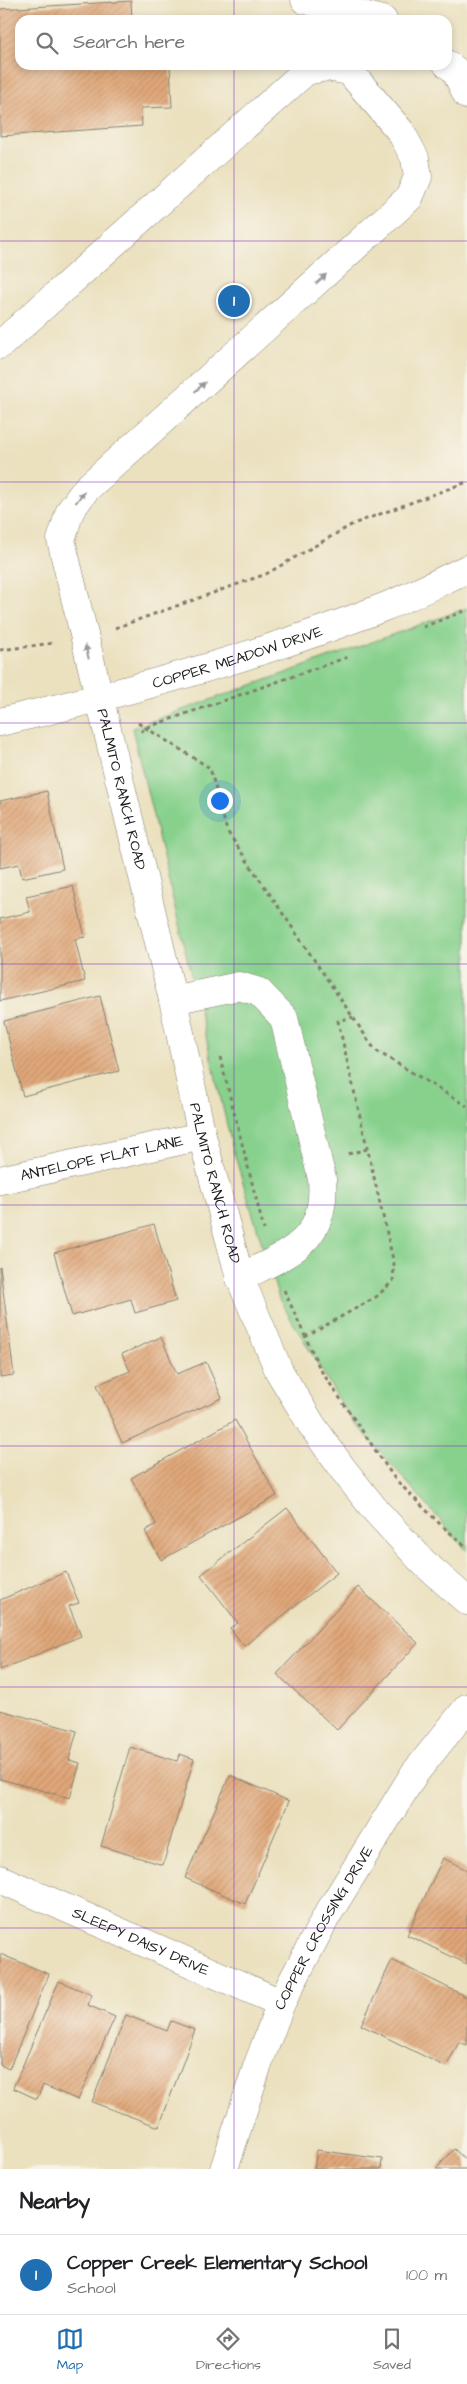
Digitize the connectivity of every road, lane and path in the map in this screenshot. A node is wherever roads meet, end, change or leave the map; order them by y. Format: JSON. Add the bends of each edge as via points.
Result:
{"nodes":[{"id":1,"x":304,"y":0,"type":"edge"},
{"id":2,"x":362,"y":15,"type":"edge"},
{"id":3,"x":452,"y":68,"type":"edge"},
{"id":4,"x":311,"y":70,"type":"edge"},
{"id":5,"x":343,"y":70,"type":"edge"},
{"id":6,"x":467,"y":95,"type":"edge"},
{"id":7,"x":0,"y":346,"type":"edge"},
{"id":8,"x":467,"y":482,"type":"edge"},
{"id":9,"x":467,"y":569,"type":"edge"},
{"id":10,"x":84,"y":639,"type":"junction"},
{"id":11,"x":0,"y":650,"type":"edge"},
{"id":12,"x":99,"y":699,"type":"junction"},
{"id":13,"x":0,"y":722,"type":"edge"},
{"id":14,"x":145,"y":728,"type":"junction"},
{"id":15,"x":106,"y":730,"type":"junction"},
{"id":16,"x":143,"y":740,"type":"dead end"},
{"id":17,"x":173,"y":1000,"type":"junction"},
{"id":18,"x":353,"y":1017,"type":"junction"},
{"id":19,"x":218,"y":1049,"type":"dead end"},
{"id":20,"x":467,"y":1106,"type":"edge"},
{"id":21,"x":202,"y":1136,"type":"junction"},
{"id":22,"x":0,"y":1180,"type":"edge"},
{"id":23,"x":272,"y":1261,"type":"junction"},
{"id":24,"x":240,"y":1278,"type":"junction"},
{"id":25,"x":305,"y":1337,"type":"junction"},
{"id":26,"x":467,"y":1546,"type":"edge"},
{"id":27,"x":467,"y":1601,"type":"edge"},
{"id":28,"x":467,"y":1708,"type":"edge"},
{"id":29,"x":0,"y":1880,"type":"edge"},
{"id":30,"x":281,"y":2003,"type":"junction"},
{"id":31,"x":224,"y":2169,"type":"edge"}],
"edges":[{"from":1,"to":2,"type":"street"},
{"from":3,"to":6,"type":"street"},
{"from":4,"to":7,"type":"street","name":"PALMITO RANCH ROAD","one_way":true,"via":[[306,71]]},
{"from":10,"to":5,"type":"street","name":"PALMITO RANCH ROAD","one_way":true,"via":[[61,540],[70,511],[86,489],[409,198],[418,177],[415,158],[401,132],[348,71]]},
{"from":8,"to":10,"type":"path","via":[[352,524],[266,574]]},
{"from":9,"to":12,"type":"street","name":"COPPER MEADOW DRIVE","via":[[385,607],[214,665]]},
{"from":10,"to":11,"type":"path"},
{"from":12,"to":10,"type":"street","name":"PALMITO RANCH ROAD","one_way":true},
{"from":12,"to":13,"type":"street","name":"COPPER MEADOW DRIVE"},
{"from":12,"to":15,"type":"street","name":"PALMITO RANCH ROAD"},
{"from":14,"to":15,"type":"path","via":[[137,723]]},
{"from":14,"to":16,"type":"path","via":[[141,731]]},
{"from":14,"to":18,"type":"path","via":[[210,768],[227,831]]},
{"from":15,"to":17,"type":"street","name":"PALMITO RANCH ROAD"},
{"from":17,"to":21,"type":"street","name":"PALMITO RANCH ROAD"},
{"from":17,"to":23,"type":"street","via":[[238,986],[260,992],[284,1018],[322,1179],[323,1198],[317,1222],[306,1241]]},
{"from":18,"to":20,"type":"path","via":[[375,1050]]},
{"from":18,"to":25,"type":"path","via":[[338,1021],[394,1264],[393,1281],[376,1297]]},
{"from":19,"to":23,"type":"path"},
{"from":21,"to":22,"type":"street","name":"ANTELOPE FLAT LANE"},
{"from":21,"to":24,"type":"street","name":"PALMITO RANCH ROAD"},
{"from":23,"to":24,"type":"street"},
{"from":23,"to":25,"type":"path"},
{"from":24,"to":27,"type":"street","name":"PALMITO RANCH ROAD","via":[[279,1371],[311,1424],[342,1468],[424,1563]]},
{"from":25,"to":26,"type":"path","via":[[320,1369],[395,1479]]},
{"from":28,"to":30,"type":"street","name":"COPPER CROSSING DRIVE","via":[[414,1774],[326,1917]]},
{"from":29,"to":30,"type":"street","name":"SLEEPY DAISY DRIVE"},
{"from":30,"to":31,"type":"street","name":"COPPER CROSSING DRIVE"}]}
